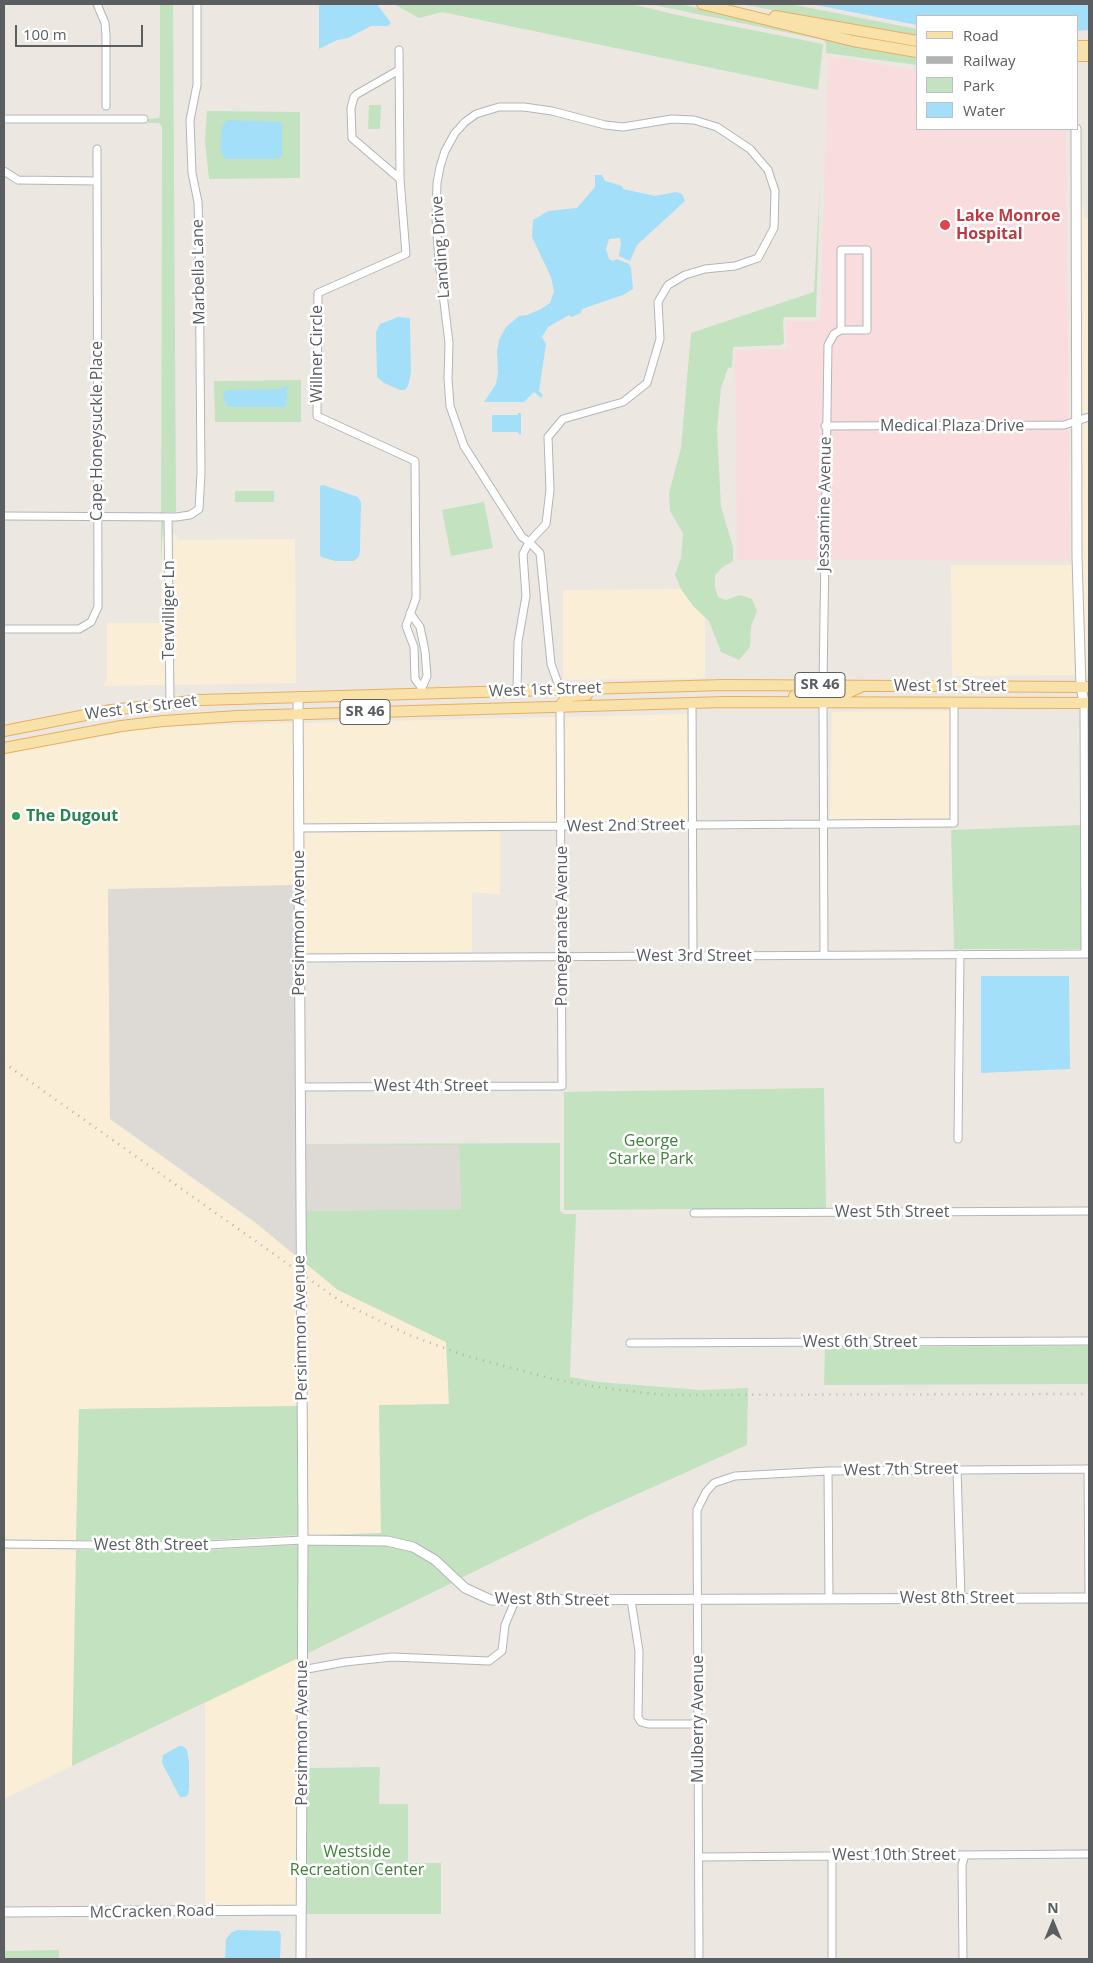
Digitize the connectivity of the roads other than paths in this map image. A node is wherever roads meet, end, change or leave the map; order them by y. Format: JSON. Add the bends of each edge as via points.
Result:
{"nodes":[{"id":1,"x":98,"y":4,"type":"edge"},
{"id":2,"x":197,"y":4,"type":"edge"},
{"id":3,"x":702,"y":4,"type":"edge"},
{"id":4,"x":714,"y":4,"type":"edge"},
{"id":5,"x":916,"y":41,"type":"edge"},
{"id":6,"x":399,"y":50,"type":"dead end"},
{"id":7,"x":916,"y":52,"type":"edge"},
{"id":8,"x":399,"y":70,"type":"junction"},
{"id":9,"x":106,"y":106,"type":"dead end"},
{"id":10,"x":4,"y":119,"type":"edge"},
{"id":11,"x":144,"y":119,"type":"dead end"},
{"id":12,"x":1076,"y":130,"type":"edge"},
{"id":13,"x":97,"y":149,"type":"dead end"},
{"id":14,"x":4,"y":171,"type":"edge"},
{"id":15,"x":400,"y":179,"type":"junction"},
{"id":16,"x":97,"y":181,"type":"junction"},
{"id":17,"x":841,"y":330,"type":"junction"},
{"id":18,"x":1089,"y":417,"type":"edge"},
{"id":19,"x":1077,"y":420,"type":"junction"},
{"id":20,"x":825,"y":426,"type":"junction"},
{"id":21,"x":4,"y":516,"type":"edge"},
{"id":22,"x":97,"y":517,"type":"junction"},
{"id":23,"x":168,"y":517,"type":"junction"},
{"id":24,"x":529,"y":542,"type":"junction"},
{"id":25,"x":410,"y":613,"type":"junction"},
{"id":26,"x":4,"y":629,"type":"edge"},
{"id":27,"x":823,"y":685,"type":"junction"},
{"id":28,"x":867,"y":685,"type":"junction"},
{"id":29,"x":1085,"y":687,"type":"edge"},
{"id":30,"x":602,"y":688,"type":"junction"},
{"id":31,"x":560,"y":689,"type":"junction"},
{"id":32,"x":422,"y":690,"type":"junction"},
{"id":33,"x":517,"y":691,"type":"junction"},
{"id":34,"x":298,"y":697,"type":"junction"},
{"id":35,"x":170,"y":702,"type":"junction"},
{"id":36,"x":692,"y":702,"type":"junction"},
{"id":37,"x":759,"y":702,"type":"junction"},
{"id":38,"x":823,"y":702,"type":"junction"},
{"id":39,"x":954,"y":703,"type":"junction"},
{"id":40,"x":1086,"y":703,"type":"edge"},
{"id":41,"x":560,"y":706,"type":"junction"},
{"id":42,"x":298,"y":714,"type":"junction"},
{"id":43,"x":4,"y":731,"type":"edge"},
{"id":44,"x":4,"y":748,"type":"edge"},
{"id":45,"x":824,"y":824,"type":"junction"},
{"id":46,"x":692,"y":825,"type":"junction"},
{"id":47,"x":561,"y":827,"type":"junction"},
{"id":48,"x":298,"y":828,"type":"junction"},
{"id":49,"x":1087,"y":837,"type":"edge"},
{"id":50,"x":960,"y":954,"type":"junction"},
{"id":51,"x":1087,"y":954,"type":"edge"},
{"id":52,"x":694,"y":956,"type":"junction"},
{"id":53,"x":824,"y":956,"type":"junction"},
{"id":54,"x":563,"y":957,"type":"junction"},
{"id":55,"x":299,"y":958,"type":"junction"},
{"id":56,"x":562,"y":1086,"type":"joint"},
{"id":57,"x":300,"y":1087,"type":"junction"},
{"id":58,"x":958,"y":1139,"type":"dead end"},
{"id":59,"x":1089,"y":1211,"type":"edge"},
{"id":60,"x":694,"y":1213,"type":"dead end"},
{"id":61,"x":1089,"y":1341,"type":"edge"},
{"id":62,"x":630,"y":1343,"type":"dead end"},
{"id":63,"x":957,"y":1469,"type":"junction"},
{"id":64,"x":1089,"y":1469,"type":"edge"},
{"id":65,"x":828,"y":1472,"type":"junction"},
{"id":66,"x":714,"y":1483,"type":"joint"},
{"id":67,"x":303,"y":1540,"type":"junction"},
{"id":68,"x":4,"y":1544,"type":"edge"},
{"id":69,"x":961,"y":1598,"type":"junction"},
{"id":70,"x":1089,"y":1598,"type":"edge"},
{"id":71,"x":829,"y":1599,"type":"junction"},
{"id":72,"x":632,"y":1600,"type":"junction"},
{"id":73,"x":698,"y":1600,"type":"junction"},
{"id":74,"x":515,"y":1601,"type":"junction"},
{"id":75,"x":302,"y":1670,"type":"junction"},
{"id":76,"x":698,"y":1724,"type":"junction"},
{"id":77,"x":1089,"y":1854,"type":"edge"},
{"id":78,"x":964,"y":1855,"type":"junction"},
{"id":79,"x":832,"y":1856,"type":"junction"},
{"id":80,"x":699,"y":1857,"type":"junction"},
{"id":81,"x":300,"y":1910,"type":"junction"},
{"id":82,"x":4,"y":1912,"type":"edge"},
{"id":83,"x":301,"y":1959,"type":"edge"},
{"id":84,"x":699,"y":1959,"type":"edge"},
{"id":85,"x":832,"y":1959,"type":"edge"},
{"id":86,"x":963,"y":1959,"type":"edge"}],
"edges":[{"from":1,"to":9,"type":"street","via":[[106,35]]},
{"from":2,"to":23,"type":"street","name":"Marbella Lane","via":[[197,85],[190,120],[192,173],[198,210],[201,502],[194,514]]},
{"from":3,"to":7,"type":"main road","via":[[853,41]]},
{"from":4,"to":5,"type":"main road"},
{"from":6,"to":8,"type":"street","name":"Willner Circle"},
{"from":8,"to":15,"type":"street","name":"Willner Circle"},
{"from":8,"to":15,"type":"street","via":[[354,97],[351,108],[352,138]]},
{"from":10,"to":11,"type":"street"},
{"from":12,"to":19,"type":"street"},
{"from":13,"to":16,"type":"street","name":"Cape Honeysuckle Place"},
{"from":14,"to":16,"type":"street","via":[[18,180]]},
{"from":15,"to":25,"type":"street","name":"Willner Circle","via":[[406,254],[318,293],[317,416],[415,461],[416,598]]},
{"from":16,"to":22,"type":"street","name":"Cape Honeysuckle Place"},
{"from":17,"to":17,"type":"street","via":[[841,250],[867,250],[867,330]]},
{"from":17,"to":20,"type":"street","name":"Jessamine Avenue","via":[[834,334],[828,345]]},
{"from":18,"to":19,"type":"street","name":"Medical Plaza Drive"},
{"from":19,"to":20,"type":"street","name":"Medical Plaza Drive","via":[[1064,425]]},
{"from":19,"to":29,"type":"street","via":[[1077,551]]},
{"from":20,"to":27,"type":"street","name":"Jessamine Avenue"},
{"from":21,"to":22,"type":"street"},
{"from":22,"to":23,"type":"street"},
{"from":22,"to":26,"type":"street","name":"Cape Honeysuckle Place","via":[[98,607],[91,622],[79,629]]},
{"from":23,"to":35,"type":"street","name":"Terwilliger Ln"},
{"from":24,"to":24,"type":"street","name":"Landing Drive","via":[[464,446],[450,406],[449,343],[436,219],[437,183],[445,151],[465,122],[476,114],[499,107],[552,110],[623,127],[672,119],[694,120],[717,127],[750,150],[768,170],[775,191],[774,228],[758,258],[735,266],[685,275],[668,286],[658,302],[660,339],[647,383],[623,402],[563,419],[548,437],[550,490],[546,524]]},
{"from":24,"to":31,"type":"street","name":"Landing Drive","via":[[540,553],[551,664]]},
{"from":24,"to":33,"type":"street","via":[[523,554],[526,596],[518,642]]},
{"from":25,"to":32,"type":"street","name":"Willner Circle","via":[[406,626],[414,647],[415,679]]},
{"from":25,"to":32,"type":"street","via":[[420,627],[425,651],[427,676]]},
{"from":27,"to":28,"type":"main road","name":"West 1st Street","number":"SR 46"},
{"from":27,"to":30,"type":"main road","name":"West 1st Street","number":"SR 46"},
{"from":27,"to":37,"type":"main road","via":[[806,696],[775,696]]},
{"from":28,"to":29,"type":"main road","name":"West 1st Street","number":"SR 46"},
{"from":28,"to":38,"type":"main road","via":[[834,694]]},
{"from":29,"to":40,"type":"street"},
{"from":30,"to":31,"type":"main road","name":"West 1st Street","number":"SR 46"},
{"from":30,"to":41,"type":"main road","via":[[591,695],[571,696]]},
{"from":31,"to":33,"type":"main road","name":"West 1st Street","number":"SR 46"},
{"from":32,"to":33,"type":"main road","name":"West 1st Street","number":"SR 46"},
{"from":32,"to":34,"type":"main road","name":"West 1st Street","number":"SR 46"},
{"from":34,"to":35,"type":"main road","name":"West 1st Street","number":"SR 46"},
{"from":34,"to":42,"type":"street","name":"Persimmon Avenue"},
{"from":35,"to":43,"type":"main road","name":"West 1st Street","number":"SR 46"},
{"from":36,"to":37,"type":"main road","name":"West 1st Street","number":"SR 46"},
{"from":36,"to":41,"type":"main road","name":"West 1st Street","number":"SR 46"},
{"from":36,"to":46,"type":"street"},
{"from":37,"to":38,"type":"main road","name":"West 1st Street","number":"SR 46"},
{"from":38,"to":39,"type":"main road","name":"West 1st Street","number":"SR 46"},
{"from":38,"to":45,"type":"street"},
{"from":39,"to":40,"type":"main road","name":"West 1st Street","number":"SR 46"},
{"from":39,"to":45,"type":"street","name":"West 2nd Street","via":[[954,823]]},
{"from":40,"to":49,"type":"street"},
{"from":41,"to":42,"type":"main road","name":"West 1st Street","number":"SR 46"},
{"from":41,"to":47,"type":"street","name":"Pomegranate Avenue"},
{"from":42,"to":44,"type":"main road","name":"West 1st Street","number":"SR 46","via":[[155,722]]},
{"from":42,"to":48,"type":"street","name":"Persimmon Avenue"},
{"from":45,"to":46,"type":"street","name":"West 2nd Street"},
{"from":45,"to":53,"type":"street"},
{"from":46,"to":47,"type":"street","name":"West 2nd Street"},
{"from":46,"to":52,"type":"street"},
{"from":47,"to":48,"type":"street","name":"West 2nd Street"},
{"from":47,"to":54,"type":"street","name":"Pomegranate Avenue"},
{"from":48,"to":55,"type":"street","name":"Persimmon Avenue"},
{"from":49,"to":51,"type":"street"},
{"from":50,"to":51,"type":"street","name":"West 3rd Street"},
{"from":50,"to":53,"type":"street","name":"West 3rd Street"},
{"from":50,"to":58,"type":"street"},
{"from":52,"to":53,"type":"street","name":"West 3rd Street"},
{"from":52,"to":54,"type":"street","name":"West 3rd Street"},
{"from":54,"to":55,"type":"street","name":"West 3rd Street"},
{"from":54,"to":56,"type":"street","name":"Pomegranate Avenue"},
{"from":55,"to":57,"type":"street","name":"Persimmon Avenue"},
{"from":56,"to":57,"type":"street","name":"West 4th Street"},
{"from":57,"to":67,"type":"street","name":"Persimmon Avenue"},
{"from":59,"to":60,"type":"street","name":"West 5th Street"},
{"from":61,"to":62,"type":"street","name":"West 6th Street"},
{"from":63,"to":64,"type":"street","name":"West 7th Street"},
{"from":63,"to":65,"type":"street","name":"West 7th Street"},
{"from":63,"to":69,"type":"street"},
{"from":64,"to":70,"type":"street"},
{"from":65,"to":66,"type":"street","name":"West 7th Street","via":[[735,1476]]},
{"from":65,"to":71,"type":"street"},
{"from":66,"to":73,"type":"street","name":"Mulberry Avenue","via":[[697,1510]]},
{"from":67,"to":68,"type":"street","name":"West 8th Street","via":[[188,1546]]},
{"from":67,"to":74,"type":"street","name":"West 8th Street","via":[[387,1541],[413,1547],[435,1560],[465,1588],[479,1596]]},
{"from":67,"to":75,"type":"street","name":"Persimmon Avenue"},
{"from":69,"to":70,"type":"street","name":"West 8th Street"},
{"from":69,"to":71,"type":"street","name":"West 8th Street"},
{"from":71,"to":73,"type":"street","name":"West 8th Street"},
{"from":72,"to":73,"type":"street","name":"West 8th Street"},
{"from":72,"to":74,"type":"street","name":"West 8th Street"},
{"from":72,"to":76,"type":"street","via":[[639,1651],[638,1716],[641,1722]]},
{"from":73,"to":76,"type":"street","name":"Mulberry Avenue"},
{"from":74,"to":75,"type":"street","via":[[505,1626],[502,1650],[489,1661],[384,1658]]},
{"from":75,"to":81,"type":"street","name":"Persimmon Avenue"},
{"from":76,"to":80,"type":"street","name":"Mulberry Avenue"},
{"from":77,"to":78,"type":"street","name":"West 10th Street"},
{"from":78,"to":79,"type":"street","name":"West 10th Street"},
{"from":78,"to":86,"type":"street"},
{"from":79,"to":80,"type":"street","name":"West 10th Street"},
{"from":79,"to":85,"type":"street"},
{"from":80,"to":84,"type":"street","name":"Mulberry Avenue"},
{"from":81,"to":82,"type":"street","name":"McCracken Road"},
{"from":81,"to":83,"type":"street","name":"Persimmon Avenue"}]}
